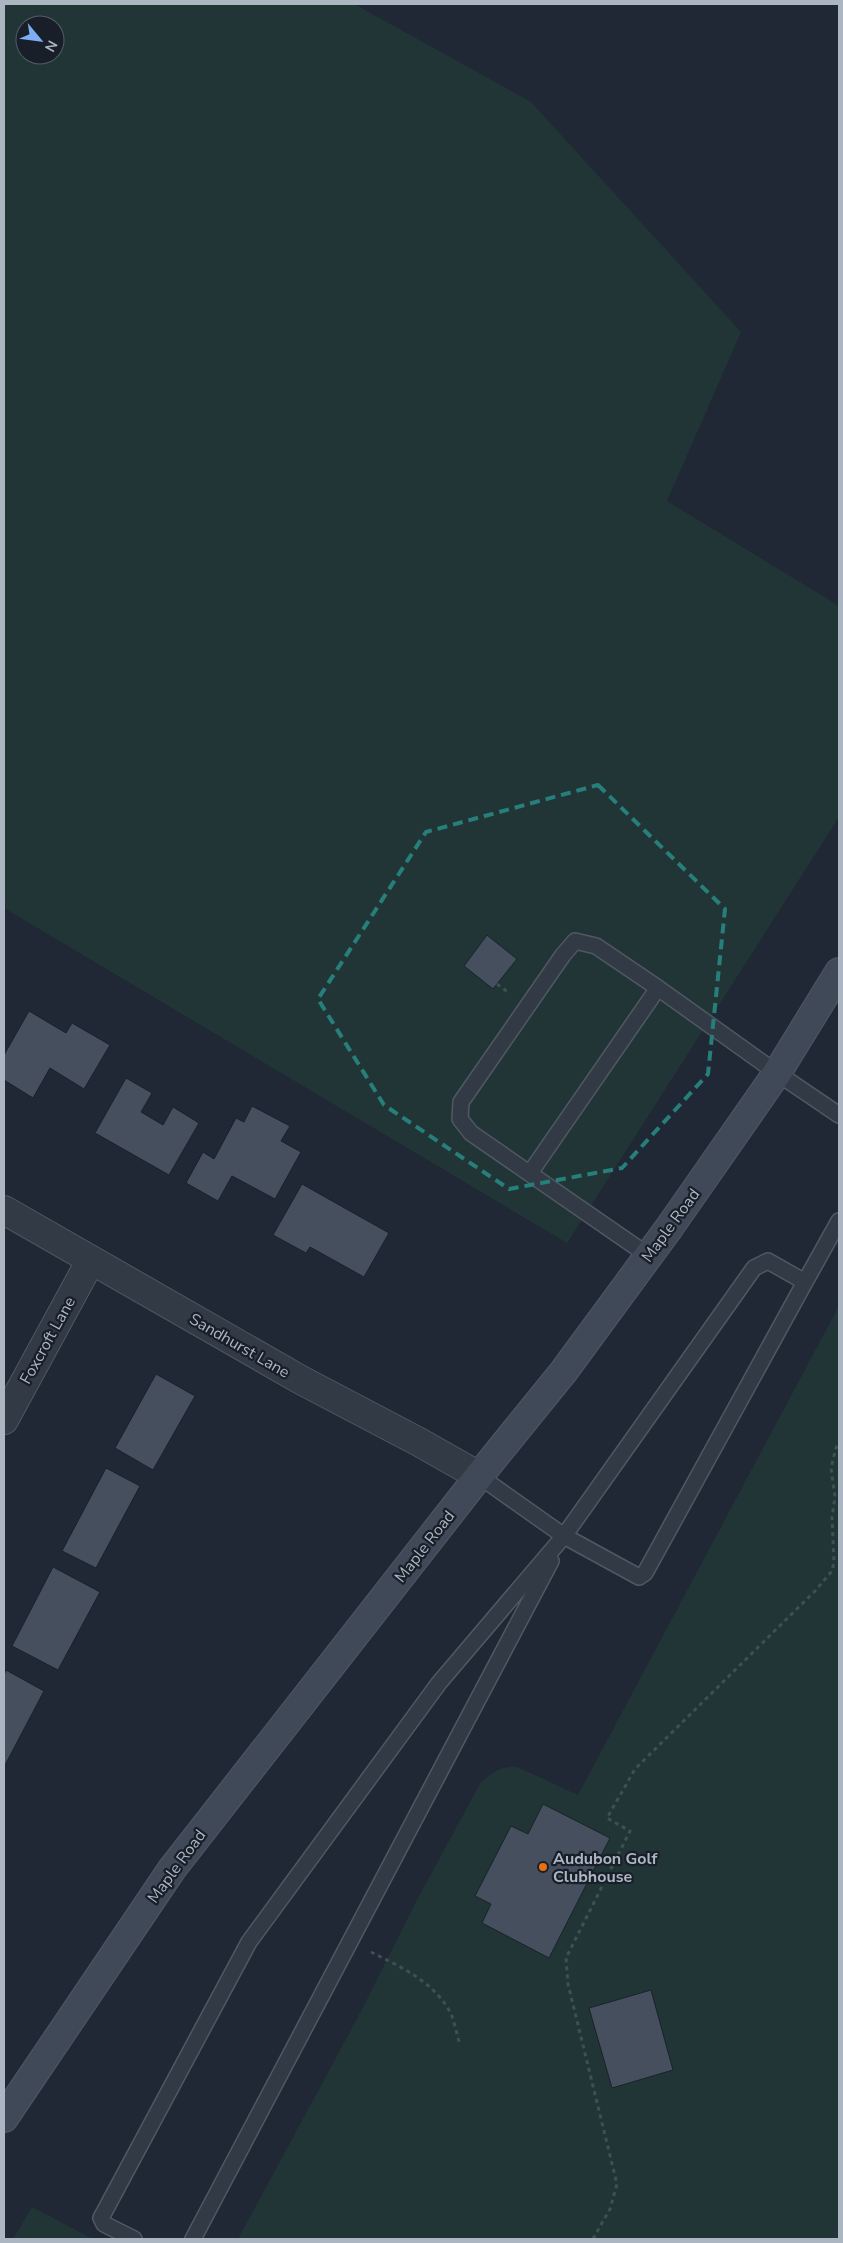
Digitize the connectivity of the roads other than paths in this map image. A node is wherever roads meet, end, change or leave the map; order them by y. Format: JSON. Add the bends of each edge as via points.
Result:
{"nodes":[{"id":1,"x":839,"y":972,"type":"edge"},
{"id":2,"x":658,"y":988,"type":"junction"},
{"id":3,"x":777,"y":1073,"type":"junction"},
{"id":4,"x":839,"y":1115,"type":"edge"},
{"id":5,"x":530,"y":1173,"type":"junction"},
{"id":6,"x":4,"y":1210,"type":"edge"},
{"id":7,"x":839,"y":1220,"type":"edge"},
{"id":8,"x":649,"y":1256,"type":"junction"},
{"id":9,"x":91,"y":1260,"type":"junction"},
{"id":10,"x":805,"y":1282,"type":"junction"},
{"id":11,"x":4,"y":1420,"type":"edge"},
{"id":12,"x":479,"y":1476,"type":"junction"},
{"id":13,"x":564,"y":1536,"type":"junction"},
{"id":14,"x":4,"y":2118,"type":"edge"},
{"id":15,"x":134,"y":2239,"type":"edge"},
{"id":16,"x":194,"y":2239,"type":"edge"}],
"edges":[{"from":1,"to":3,"type":"main road","name":"Maple Road"},
{"from":2,"to":3,"type":"lane"},
{"from":2,"to":5,"type":"lane"},
{"from":2,"to":5,"type":"lane","via":[[596,946],[575,941],[558,962],[462,1102],[460,1119],[471,1133]]},
{"from":3,"to":4,"type":"lane"},
{"from":3,"to":8,"type":"main road","name":"Maple Road"},
{"from":5,"to":8,"type":"lane"},
{"from":6,"to":9,"type":"street","name":"Sandhurst Lane"},
{"from":7,"to":10,"type":"lane"},
{"from":8,"to":12,"type":"main road","name":"Maple Road"},
{"from":9,"to":11,"type":"street","name":"Foxcroft Lane"},
{"from":9,"to":12,"type":"street","name":"Sandhurst Lane","via":[[301,1380]]},
{"from":10,"to":13,"type":"lane","via":[[768,1261],[754,1268]]},
{"from":10,"to":13,"type":"lane","via":[[645,1574],[639,1577]]},
{"from":12,"to":13,"type":"lane"},
{"from":12,"to":14,"type":"main road","name":"Maple Road","via":[[172,1869]]},
{"from":13,"to":15,"type":"lane","via":[[439,1683],[249,1942],[102,2218],[104,2224]]},
{"from":13,"to":16,"type":"lane"}]}
